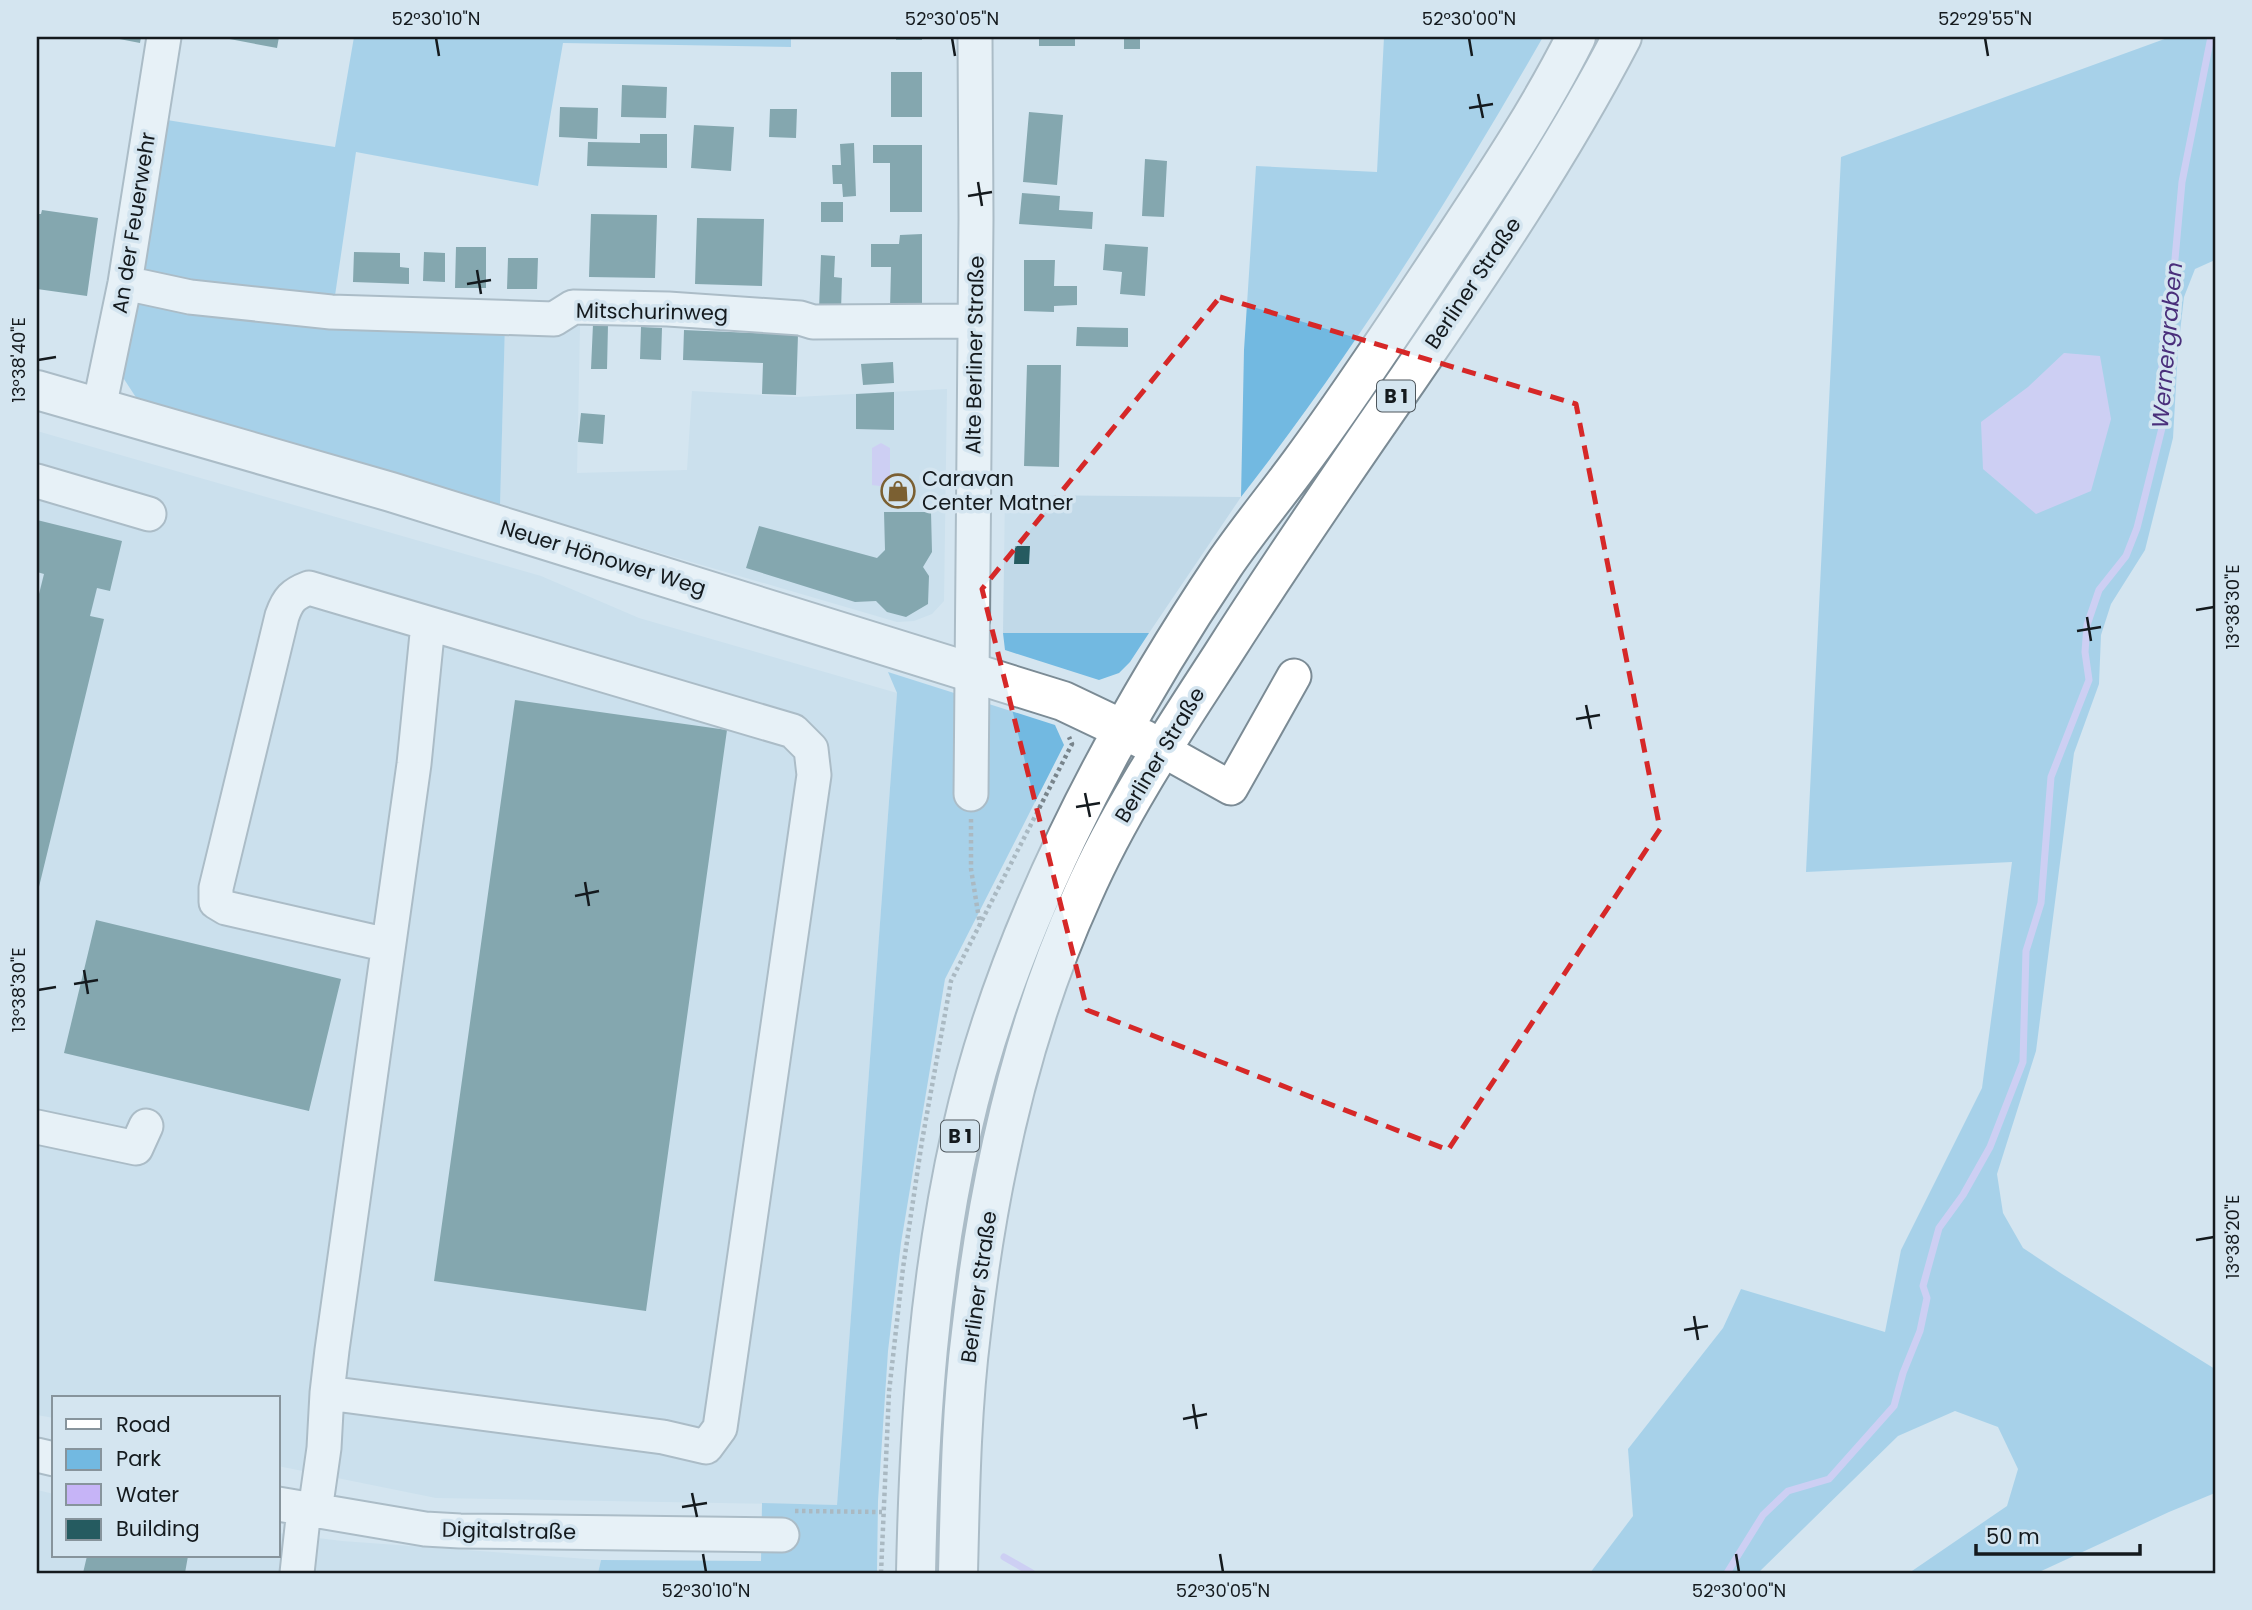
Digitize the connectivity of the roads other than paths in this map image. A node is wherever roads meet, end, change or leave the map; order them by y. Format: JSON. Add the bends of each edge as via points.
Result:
{"nodes":[{"id":1,"x":164,"y":37,"type":"edge"},
{"id":2,"x":975,"y":37,"type":"edge"},
{"id":3,"x":1576,"y":37,"type":"edge"},
{"id":4,"x":1622,"y":37,"type":"edge"},
{"id":5,"x":125,"y":283,"type":"junction"},
{"id":6,"x":975,"y":321,"type":"junction"},
{"id":7,"x":37,"y":390,"type":"edge"},
{"id":8,"x":99,"y":408,"type":"junction"},
{"id":9,"x":37,"y":481,"type":"edge"},
{"id":10,"x":149,"y":514,"type":"dead end"},
{"id":11,"x":428,"y":624,"type":"junction"},
{"id":12,"x":972,"y":674,"type":"junction"},
{"id":13,"x":1294,"y":676,"type":"dead end"},
{"id":14,"x":1124,"y":729,"type":"junction"},
{"id":15,"x":1161,"y":749,"type":"junction"},
{"id":16,"x":971,"y":794,"type":"road end"},
{"id":17,"x":388,"y":945,"type":"junction"},
{"id":18,"x":146,"y":1126,"type":"dead end"},
{"id":19,"x":37,"y":1127,"type":"edge"},
{"id":20,"x":327,"y":1393,"type":"junction"},
{"id":21,"x":299,"y":1508,"type":"edge"},
{"id":22,"x":783,"y":1523,"type":"road end"},
{"id":23,"x":297,"y":1573,"type":"edge"},
{"id":24,"x":916,"y":1573,"type":"edge"},
{"id":25,"x":958,"y":1573,"type":"edge"}],
"edges":[{"from":1,"to":5,"type":"street","name":"An der Feuerwehr"},
{"from":2,"to":6,"type":"street","name":"Alte Berliner Straße"},
{"from":3,"to":14,"type":"main road","name":"Berliner Straße","number":"B 1","via":[[1489,185],[1303,459],[1227,561],[1156,670]]},
{"from":4,"to":15,"type":"main road","name":"Berliner Straße","number":"B 1","via":[[1521,211],[1287,553]]},
{"from":5,"to":6,"type":"street","name":"Mitschurinweg","via":[[190,297],[331,312],[555,319],[573,307],[668,309],[813,322]]},
{"from":5,"to":8,"type":"street","name":"An der Feuerwehr"},
{"from":6,"to":12,"type":"street","name":"Alte Berliner Straße"},
{"from":7,"to":8,"type":"main road","name":"Neuer Hönower Weg"},
{"from":8,"to":12,"type":"main road","name":"Neuer Hönower Weg","via":[[404,496]]},
{"from":9,"to":10,"type":"street"},
{"from":11,"to":17,"type":"street"},
{"from":11,"to":17,"type":"street","via":[[309,587],[287,602],[216,888],[216,902],[226,908]]},
{"from":11,"to":20,"type":"street","via":[[793,731],[811,749],[814,775],[720,1429],[706,1447],[663,1437]]},
{"from":12,"to":14,"type":"main road","name":"Neuer Hönower Weg","via":[[1075,706]]},
{"from":12,"to":16,"type":"street","name":"Alte Berliner Straße"},
{"from":13,"to":15,"type":"street","via":[[1231,788]]},
{"from":14,"to":15,"type":"main road","name":"Neuer Hönower Weg"},
{"from":14,"to":24,"type":"main road","name":"Berliner Straße","number":"B 1","via":[[1015,955],[962,1125],[929,1337]]},
{"from":15,"to":25,"type":"main road","name":"Berliner Straße","number":"B 1","via":[[1083,893],[1026,1043],[986,1223],[970,1337]]},
{"from":17,"to":20,"type":"street"},
{"from":18,"to":19,"type":"street","via":[[136,1148]]},
{"from":20,"to":21,"type":"street","via":[[324,1448]]},
{"from":21,"to":22,"type":"street","name":"Digitalstraße","via":[[460,1531],[742,1536]]},
{"from":21,"to":23,"type":"street"}]}
